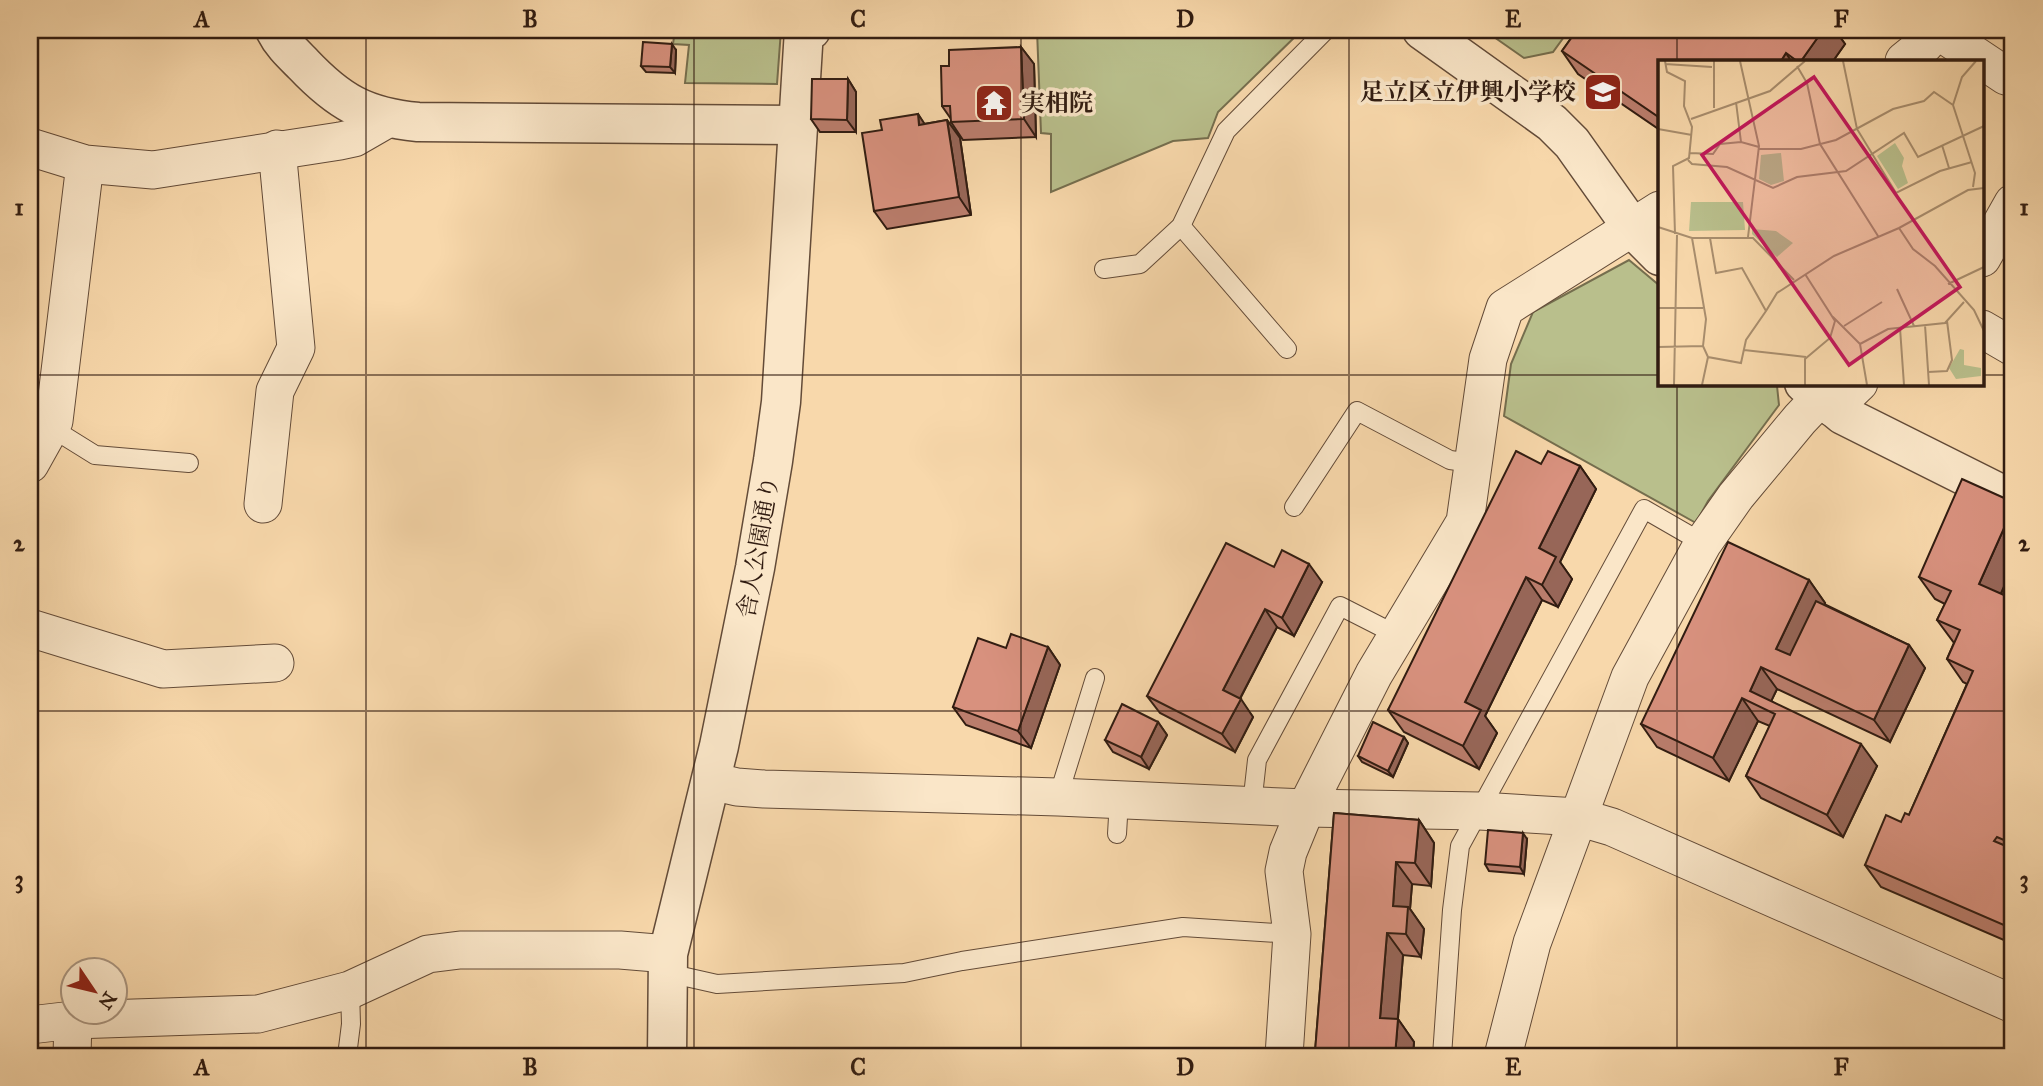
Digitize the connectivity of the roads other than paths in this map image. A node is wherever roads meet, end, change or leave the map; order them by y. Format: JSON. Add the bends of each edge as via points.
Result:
{"nodes":[{"id":1,"x":275,"y":30,"type":"edge"},
{"id":2,"x":804,"y":30,"type":"edge"},
{"id":3,"x":811,"y":30,"type":"edge"},
{"id":4,"x":1326,"y":30,"type":"edge"},
{"id":5,"x":1422,"y":30,"type":"edge"},
{"id":6,"x":1937,"y":30,"type":"edge"},
{"id":7,"x":1905,"y":60,"type":"edge"},
{"id":8,"x":1982,"y":60,"type":"edge"},
{"id":9,"x":1983,"y":60,"type":"edge"},
{"id":10,"x":2011,"y":79,"type":"edge"},
{"id":11,"x":387,"y":119,"type":"junction"},
{"id":12,"x":798,"y":125,"type":"junction"},
{"id":13,"x":30,"y":147,"type":"edge"},
{"id":14,"x":277,"y":149,"type":"junction"},
{"id":15,"x":85,"y":164,"type":"junction"},
{"id":16,"x":2013,"y":202,"type":"edge"},
{"id":17,"x":1646,"y":219,"type":"edge"},
{"id":18,"x":1181,"y":226,"type":"junction"},
{"id":19,"x":1658,"y":251,"type":"edge"},
{"id":20,"x":1983,"y":256,"type":"edge"},
{"id":21,"x":1104,"y":269,"type":"dead end"},
{"id":22,"x":1983,"y":330,"type":"edge"},
{"id":23,"x":2013,"y":347,"type":"edge"},
{"id":24,"x":1287,"y":349,"type":"dead end"},
{"id":25,"x":1829,"y":393,"type":"edge"},
{"id":26,"x":50,"y":427,"type":"junction"},
{"id":27,"x":189,"y":463,"type":"dead end"},
{"id":28,"x":1472,"y":463,"type":"junction"},
{"id":29,"x":30,"y":464,"type":"edge"},
{"id":30,"x":2013,"y":500,"type":"edge"},
{"id":31,"x":263,"y":504,"type":"dead end"},
{"id":32,"x":1294,"y":507,"type":"dead end"},
{"id":33,"x":1703,"y":543,"type":"junction"},
{"id":34,"x":30,"y":628,"type":"edge"},
{"id":35,"x":1397,"y":635,"type":"junction"},
{"id":36,"x":275,"y":663,"type":"dead end"},
{"id":37,"x":1095,"y":678,"type":"dead end"},
{"id":38,"x":710,"y":780,"type":"junction"},
{"id":39,"x":1058,"y":797,"type":"junction"},
{"id":40,"x":1252,"y":805,"type":"junction"},
{"id":41,"x":1306,"y":808,"type":"junction"},
{"id":42,"x":1480,"y":811,"type":"junction"},
{"id":43,"x":1578,"y":817,"type":"junction"},
{"id":44,"x":1292,"y":934,"type":"junction"},
{"id":45,"x":668,"y":964,"type":"junction"},
{"id":46,"x":350,"y":990,"type":"junction"},
{"id":47,"x":2013,"y":1004,"type":"edge"},
{"id":48,"x":130,"y":1018,"type":"edge"},
{"id":49,"x":60,"y":1022,"type":"edge"},
{"id":50,"x":30,"y":1025,"type":"edge"},
{"id":51,"x":73,"y":1026,"type":"edge"},
{"id":52,"x":72,"y":1056,"type":"edge"},
{"id":53,"x":347,"y":1056,"type":"edge"},
{"id":54,"x":667,"y":1056,"type":"edge"},
{"id":55,"x":1284,"y":1056,"type":"edge"},
{"id":56,"x":1442,"y":1056,"type":"edge"},
{"id":57,"x":1503,"y":1056,"type":"edge"}],
"edges":[{"from":1,"to":11,"type":"street","via":[[318,80],[350,104]]},
{"from":2,"to":3,"type":"street"},
{"from":2,"to":12,"type":"street","name":"舎人公園通り"},
{"from":4,"to":18,"type":"lane","via":[[1226,131]]},
{"from":5,"to":17,"type":"street","via":[[1552,123]]},
{"from":6,"to":7,"type":"street"},
{"from":6,"to":8,"type":"street"},
{"from":9,"to":10,"type":"street"},
{"from":11,"to":12,"type":"street"},
{"from":11,"to":14,"type":"street","via":[[355,138]]},
{"from":12,"to":38,"type":"street","name":"舎人公園通り","via":[[774,461]]},
{"from":13,"to":15,"type":"street"},
{"from":14,"to":15,"type":"street","via":[[153,170]]},
{"from":14,"to":31,"type":"street","via":[[296,348],[275,391]]},
{"from":15,"to":26,"type":"street"},
{"from":16,"to":20,"type":"street"},
{"from":17,"to":19,"type":"street"},
{"from":17,"to":28,"type":"street","via":[[1505,308],[1488,359]]},
{"from":18,"to":21,"type":"lane","via":[[1140,264]]},
{"from":18,"to":24,"type":"lane"},
{"from":22,"to":23,"type":"street"},
{"from":25,"to":30,"type":"street"},
{"from":25,"to":33,"type":"street","via":[[1800,419]]},
{"from":26,"to":27,"type":"lane","via":[[95,455]]},
{"from":26,"to":29,"type":"street"},
{"from":28,"to":32,"type":"lane","via":[[1450,460],[1357,411]]},
{"from":28,"to":35,"type":"street","via":[[1465,522]]},
{"from":33,"to":42,"type":"lane","via":[[1644,509]]},
{"from":33,"to":43,"type":"street","via":[[1630,677]]},
{"from":34,"to":36,"type":"street","via":[[163,669]]},
{"from":35,"to":40,"type":"lane","via":[[1340,606],[1257,760]]},
{"from":35,"to":41,"type":"street"},
{"from":37,"to":39,"type":"lane"},
{"from":38,"to":39,"type":"street","via":[[764,789]]},
{"from":38,"to":45,"type":"street","name":"舎人公園通り"},
{"from":39,"to":40,"type":"street","via":[[1118,817]]},
{"from":40,"to":41,"type":"street"},
{"from":41,"to":42,"type":"street"},
{"from":41,"to":44,"type":"street","via":[[1284,871]]},
{"from":42,"to":43,"type":"street"},
{"from":42,"to":56,"type":"lane","via":[[1460,846]]},
{"from":43,"to":47,"type":"street","via":[[1612,827]]},
{"from":43,"to":57,"type":"street","via":[[1532,943]]},
{"from":44,"to":45,"type":"lane","via":[[1183,927],[891,974],[717,984]]},
{"from":44,"to":55,"type":"street"},
{"from":45,"to":46,"type":"street","via":[[620,950],[460,950],[428,954]]},
{"from":45,"to":54,"type":"street","name":"舎人公園通り"},
{"from":46,"to":48,"type":"street","via":[[258,1014]]},
{"from":46,"to":53,"type":"lane"},
{"from":49,"to":50,"type":"street"},
{"from":51,"to":52,"type":"street"}]}
